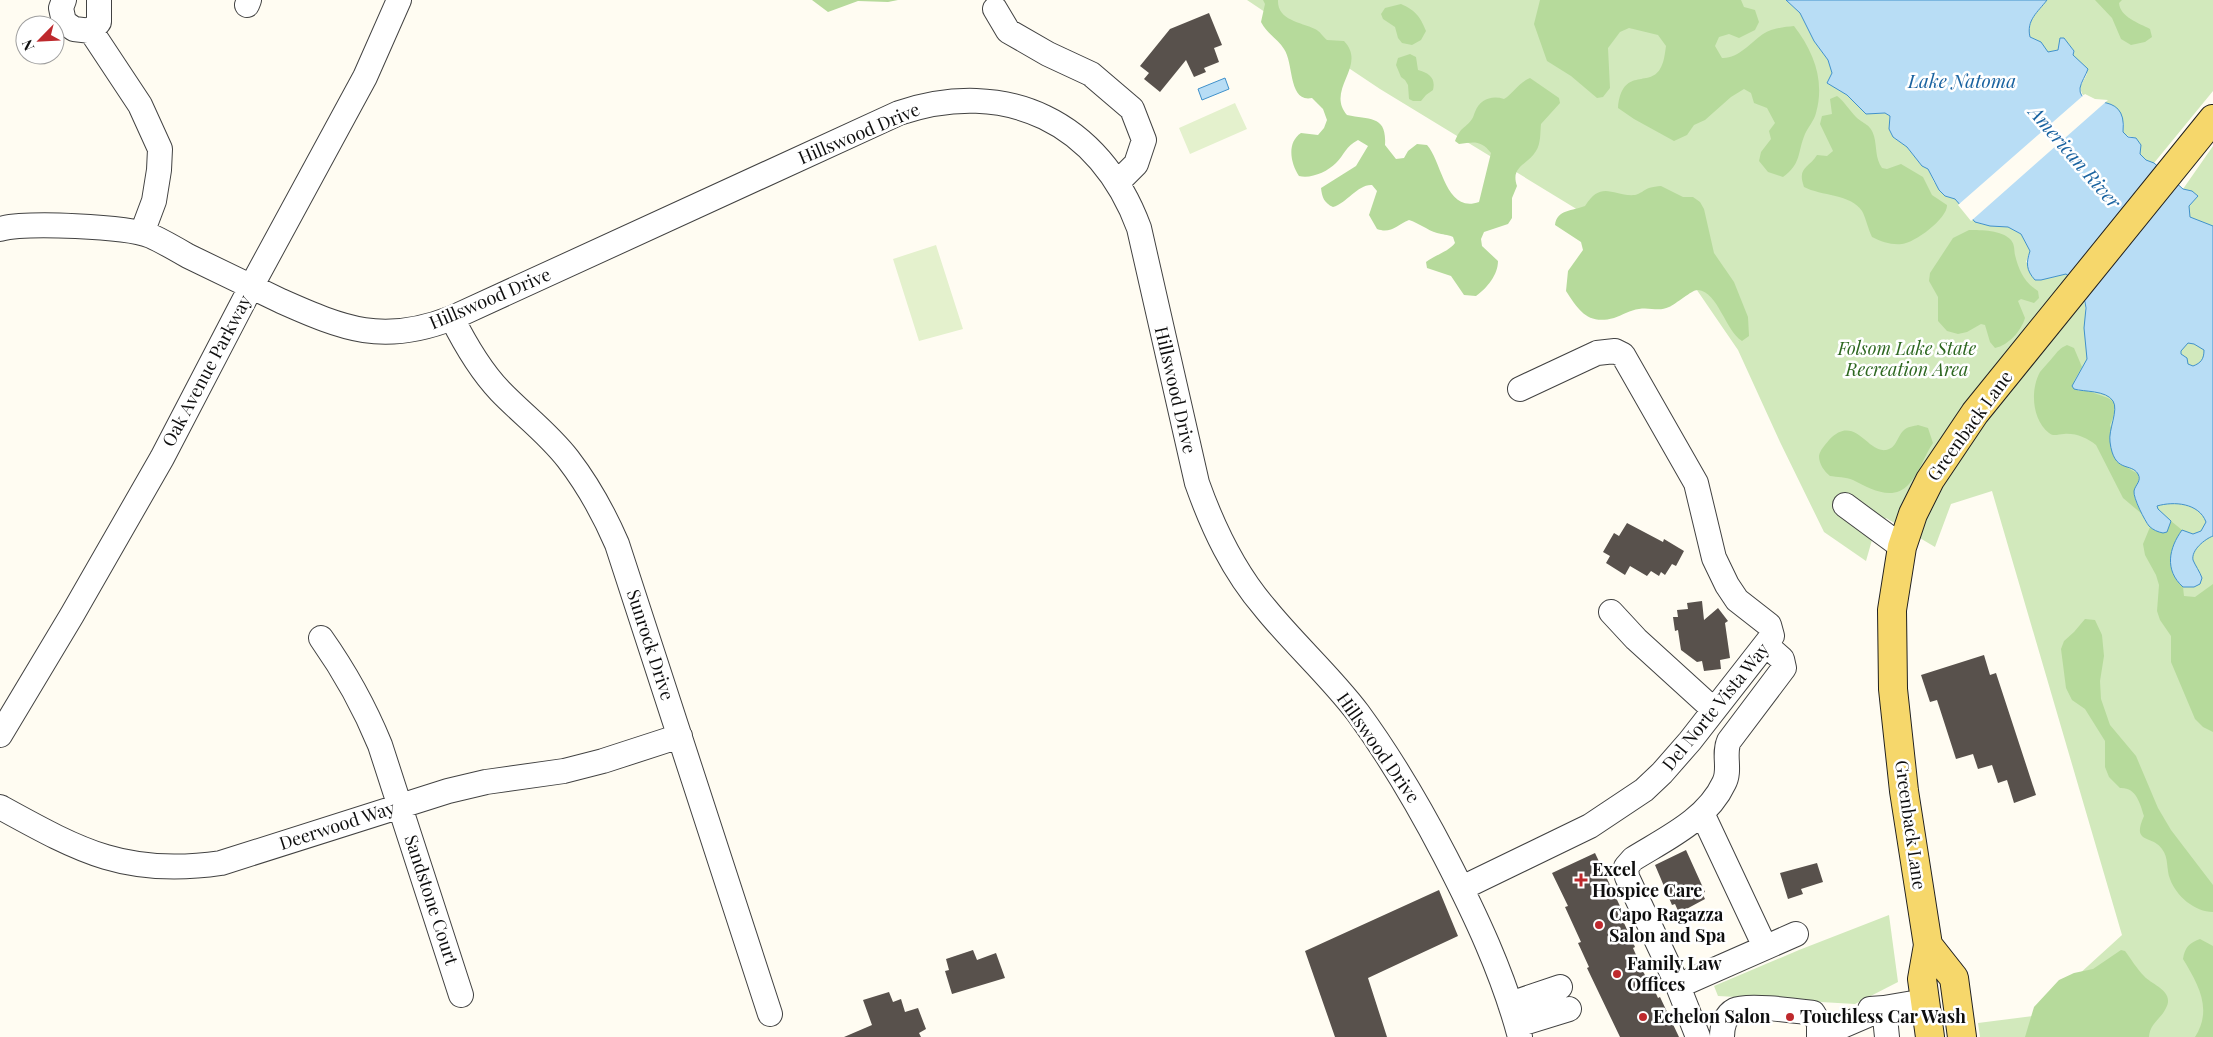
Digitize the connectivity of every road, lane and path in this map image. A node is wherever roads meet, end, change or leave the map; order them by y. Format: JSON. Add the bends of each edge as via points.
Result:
{"nodes":[{"id":1,"x":64,"y":0,"type":"edge"},
{"id":2,"x":99,"y":0,"type":"edge"},
{"id":3,"x":399,"y":0,"type":"edge"},
{"id":4,"x":994,"y":9,"type":"dead end"},
{"id":5,"x":91,"y":31,"type":"junction"},
{"id":6,"x":2213,"y":119,"type":"edge"},
{"id":7,"x":1118,"y":182,"type":"junction"},
{"id":8,"x":0,"y":229,"type":"edge"},
{"id":9,"x":142,"y":233,"type":"junction"},
{"id":10,"x":251,"y":287,"type":"junction"},
{"id":11,"x":452,"y":318,"type":"junction"},
{"id":12,"x":1520,"y":389,"type":"dead end"},
{"id":13,"x":1844,"y":506,"type":"dead end"},
{"id":14,"x":1902,"y":547,"type":"junction"},
{"id":15,"x":1612,"y":612,"type":"dead end"},
{"id":16,"x":321,"y":638,"type":"dead end"},
{"id":17,"x":1766,"y":645,"type":"junction"},
{"id":18,"x":1714,"y":710,"type":"junction"},
{"id":19,"x":0,"y":735,"type":"edge"},
{"id":20,"x":680,"y":736,"type":"junction"},
{"id":21,"x":400,"y":806,"type":"junction"},
{"id":22,"x":0,"y":807,"type":"edge"},
{"id":23,"x":1702,"y":813,"type":"junction"},
{"id":24,"x":1462,"y":888,"type":"junction"},
{"id":25,"x":1796,"y":934,"type":"dead end"},
{"id":26,"x":1928,"y":945,"type":"junction"},
{"id":27,"x":1764,"y":947,"type":"junction"},
{"id":28,"x":1678,"y":986,"type":"junction"},
{"id":29,"x":1560,"y":987,"type":"dead end"},
{"id":30,"x":461,"y":995,"type":"dead end"},
{"id":31,"x":1925,"y":1001,"type":"junction"},
{"id":32,"x":1884,"y":1008,"type":"junction"},
{"id":33,"x":1569,"y":1010,"type":"dead end"},
{"id":34,"x":1813,"y":1013,"type":"junction"},
{"id":35,"x":770,"y":1014,"type":"dead end"},
{"id":36,"x":1516,"y":1022,"type":"edge"},
{"id":37,"x":1698,"y":1037,"type":"edge"},
{"id":38,"x":1722,"y":1037,"type":"edge"},
{"id":39,"x":1819,"y":1037,"type":"edge"},
{"id":40,"x":1888,"y":1037,"type":"edge"},
{"id":41,"x":1930,"y":1037,"type":"edge"},
{"id":42,"x":1962,"y":1037,"type":"edge"}],
"edges":[{"from":1,"to":5,"type":"street","via":[[61,8],[64,22],[74,29]]},
{"from":2,"to":5,"type":"street","via":[[99,22]]},
{"from":3,"to":10,"type":"street","name":"Oak Avenue Parkway","via":[[365,77]]},
{"from":4,"to":7,"type":"street","via":[[1008,31],[1091,74],[1132,109],[1144,140],[1136,164]]},
{"from":5,"to":9,"type":"street","via":[[140,105],[160,149],[154,201]]},
{"from":6,"to":14,"type":"main road","name":"Greenback Lane","via":[[1974,413],[1930,480],[1913,514]]},
{"from":7,"to":11,"type":"street","name":"Hillswood Drive","via":[[1086,145],[1045,117],[997,102],[947,101],[923,105],[899,113]]},
{"from":7,"to":24,"type":"street","name":"Hillswood Drive","via":[[1139,228],[1197,483],[1224,549],[1265,609],[1321,669],[1389,757]]},
{"from":8,"to":9,"type":"street","name":"Hillswood Drive","via":[[60,226]]},
{"from":9,"to":10,"type":"street","name":"Hillswood Drive"},
{"from":10,"to":11,"type":"street","name":"Hillswood Drive","via":[[323,320],[355,330],[404,332]]},
{"from":10,"to":19,"type":"street","name":"Oak Avenue Parkway","via":[[157,466]]},
{"from":11,"to":20,"type":"street","name":"Sunrock Drive","via":[[481,368],[567,458],[604,513]]},
{"from":12,"to":17,"type":"street","name":"Del Norte Vista Way","via":[[1597,353],[1615,351],[1623,355],[1696,483],[1714,558],[1727,585],[1738,600],[1772,629],[1772,638]]},
{"from":13,"to":14,"type":"street"},
{"from":14,"to":26,"type":"main road","name":"Greenback Lane","via":[[1892,610],[1894,689],[1904,791]]},
{"from":15,"to":18,"type":"street","via":[[1636,639]]},
{"from":16,"to":21,"type":"street","name":"Sandstone Court","via":[[364,707]]},
{"from":17,"to":18,"type":"street","name":"Del Norte Vista Way"},
{"from":17,"to":23,"type":"street","via":[[1782,659],[1784,668],[1729,741],[1725,782]]},
{"from":18,"to":24,"type":"street","name":"Del Norte Vista Way","via":[[1662,773],[1625,804],[1590,826]]},
{"from":20,"to":21,"type":"street","name":"Deerwood Way","via":[[564,771],[486,782]]},
{"from":20,"to":35,"type":"street","name":"Sunrock Drive"},
{"from":21,"to":22,"type":"street","name":"Deerwood Way","via":[[221,863],[170,868],[133,865],[84,851]]},
{"from":21,"to":30,"type":"street","name":"Sandstone Court"},
{"from":23,"to":27,"type":"street"},
{"from":23,"to":28,"type":"street","via":[[1633,859],[1626,869]]},
{"from":24,"to":36,"type":"street","name":"Hillswood Drive","via":[[1497,966]]},
{"from":25,"to":27,"type":"street"},
{"from":26,"to":31,"type":"main road","name":"Greenback Lane","via":[[1922,979]]},
{"from":26,"to":42,"type":"main road","name":"Greenback Lane","via":[[1954,978]]},
{"from":27,"to":28,"type":"street"},
{"from":28,"to":37,"type":"street"},
{"from":29,"to":36,"type":"street"},
{"from":31,"to":32,"type":"street"},
{"from":31,"to":41,"type":"main road","name":"Greenback Lane"},
{"from":32,"to":34,"type":"street"},
{"from":32,"to":39,"type":"street"},
{"from":32,"to":40,"type":"street"},
{"from":33,"to":36,"type":"street"},
{"from":34,"to":38,"type":"street","via":[[1736,1009],[1723,1024]]},
{"from":34,"to":39,"type":"street","via":[[1819,1023]]}]}
